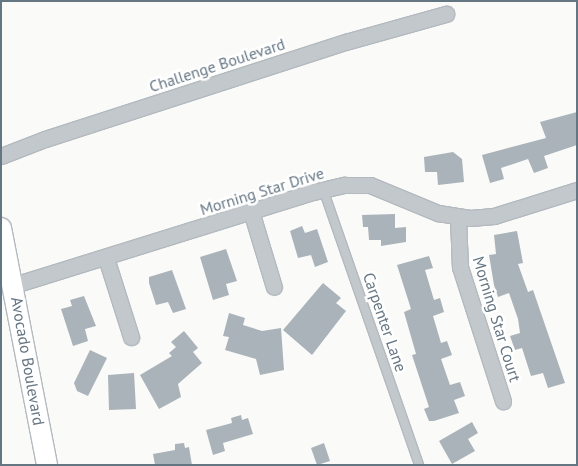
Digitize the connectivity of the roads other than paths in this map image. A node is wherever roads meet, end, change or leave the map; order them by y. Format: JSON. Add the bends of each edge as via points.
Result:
{"nodes":[{"id":1,"x":446,"y":14,"type":"dead end"},
{"id":2,"x":1,"y":156,"type":"edge"},
{"id":3,"x":323,"y":189,"type":"junction"},
{"id":4,"x":577,"y":190,"type":"edge"},
{"id":5,"x":251,"y":211,"type":"junction"},
{"id":6,"x":458,"y":218,"type":"junction"},
{"id":7,"x":1,"y":228,"type":"edge"},
{"id":8,"x":106,"y":258,"type":"junction"},
{"id":9,"x":14,"y":285,"type":"junction"},
{"id":10,"x":274,"y":287,"type":"dead end"},
{"id":11,"x":131,"y":337,"type":"dead end"},
{"id":12,"x":503,"y":401,"type":"dead end"},
{"id":13,"x":47,"y":465,"type":"edge"},
{"id":14,"x":419,"y":465,"type":"edge"}],
"edges":[{"from":1,"to":2,"type":"street","name":"Challenge Boulevard","via":[[349,41],[45,138]]},
{"from":3,"to":5,"type":"street","name":"Morning Star Drive"},
{"from":3,"to":6,"type":"street","name":"Morning Star Drive","via":[[370,185]]},
{"from":3,"to":14,"type":"lane","name":"Carpenter Lane"},
{"from":4,"to":6,"type":"street","name":"Morning Star Drive","via":[[494,216]]},
{"from":5,"to":8,"type":"street","name":"Morning Star Drive"},
{"from":5,"to":10,"type":"street"},
{"from":6,"to":12,"type":"street","name":"Morning Star Court","via":[[460,267]]},
{"from":7,"to":9,"type":"main road","name":"Avocado Boulevard"},
{"from":8,"to":9,"type":"street","name":"Morning Star Drive"},
{"from":8,"to":11,"type":"street"},
{"from":9,"to":13,"type":"main road","name":"Avocado Boulevard"}]}
